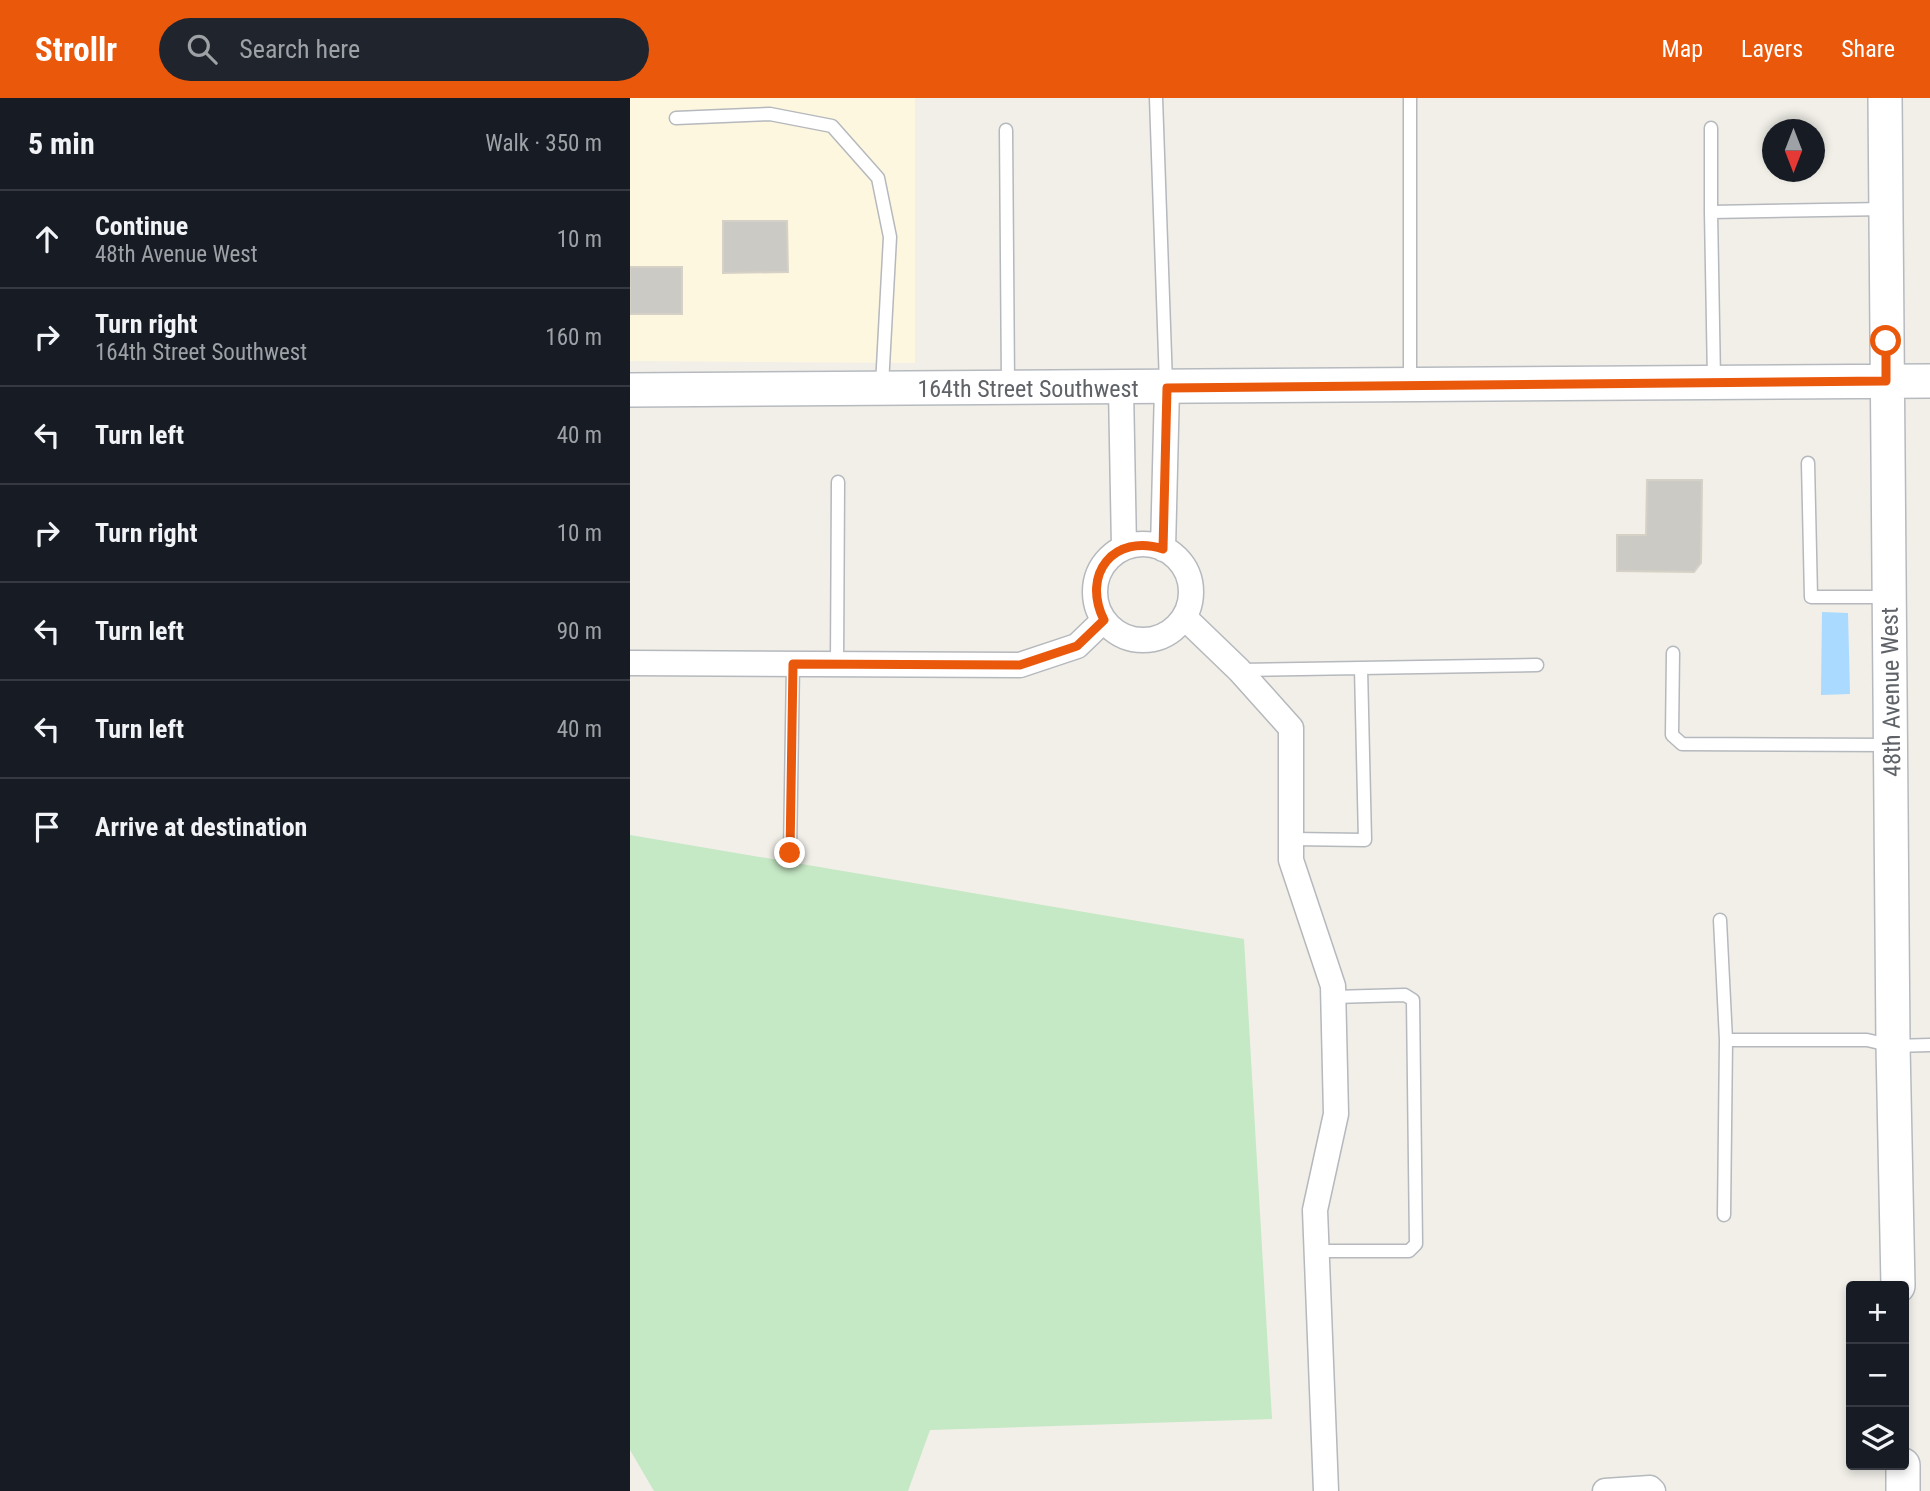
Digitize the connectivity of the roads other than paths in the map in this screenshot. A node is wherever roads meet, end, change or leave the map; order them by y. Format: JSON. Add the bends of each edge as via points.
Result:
{"nodes":[{"id":1,"x":1156,"y":98,"type":"edge"},
{"id":2,"x":1410,"y":98,"type":"edge"},
{"id":3,"x":1885,"y":98,"type":"edge"},
{"id":4,"x":676,"y":118,"type":"dead end"},
{"id":5,"x":1711,"y":128,"type":"dead end"},
{"id":6,"x":1006,"y":130,"type":"dead end"},
{"id":7,"x":1886,"y":209,"type":"junction"},
{"id":8,"x":1711,"y":212,"type":"junction"},
{"id":9,"x":1886,"y":381,"type":"junction"},
{"id":10,"x":1930,"y":381,"type":"edge"},
{"id":11,"x":1714,"y":383,"type":"junction"},
{"id":12,"x":1410,"y":386,"type":"junction"},
{"id":13,"x":1121,"y":388,"type":"junction"},
{"id":14,"x":1167,"y":388,"type":"junction"},
{"id":15,"x":882,"y":389,"type":"junction"},
{"id":16,"x":1008,"y":389,"type":"junction"},
{"id":17,"x":630,"y":390,"type":"edge"},
{"id":18,"x":1808,"y":463,"type":"dead end"},
{"id":19,"x":838,"y":482,"type":"dead end"},
{"id":20,"x":1124,"y":548,"type":"junction"},
{"id":21,"x":1163,"y":549,"type":"junction"},
{"id":22,"x":1890,"y":597,"type":"junction"},
{"id":23,"x":1184,"y":617,"type":"junction"},
{"id":24,"x":1104,"y":620,"type":"junction"},
{"id":25,"x":1673,"y":653,"type":"dead end"},
{"id":26,"x":630,"y":663,"type":"edge"},
{"id":27,"x":793,"y":664,"type":"junction"},
{"id":28,"x":838,"y":664,"type":"junction"},
{"id":29,"x":1537,"y":665,"type":"dead end"},
{"id":30,"x":1362,"y":668,"type":"junction"},
{"id":31,"x":1239,"y":670,"type":"junction"},
{"id":32,"x":1892,"y":745,"type":"junction"},
{"id":33,"x":1291,"y":839,"type":"junction"},
{"id":34,"x":790,"y":853,"type":"dead end"},
{"id":35,"x":1720,"y":920,"type":"dead end"},
{"id":36,"x":1333,"y":997,"type":"junction"},
{"id":37,"x":1726,"y":1040,"type":"junction"},
{"id":38,"x":1930,"y":1045,"type":"edge"},
{"id":39,"x":1893,"y":1046,"type":"junction"},
{"id":40,"x":1724,"y":1215,"type":"dead end"},
{"id":41,"x":1316,"y":1251,"type":"junction"},
{"id":42,"x":1898,"y":1281,"type":"edge"},
{"id":43,"x":1903,"y":1470,"type":"edge"},
{"id":44,"x":1326,"y":1491,"type":"edge"},
{"id":45,"x":1605,"y":1491,"type":"edge"},
{"id":46,"x":1653,"y":1491,"type":"edge"},
{"id":47,"x":1903,"y":1491,"type":"edge"}],
"edges":[{"from":1,"to":14,"type":"lane"},
{"from":2,"to":12,"type":"lane"},
{"from":3,"to":7,"type":"street","name":"48th Avenue West"},
{"from":4,"to":15,"type":"lane","via":[[770,114],[832,126],[878,178],[890,237]]},
{"from":5,"to":8,"type":"lane"},
{"from":6,"to":16,"type":"lane"},
{"from":7,"to":8,"type":"lane"},
{"from":7,"to":9,"type":"street","name":"48th Avenue West"},
{"from":8,"to":11,"type":"lane"},
{"from":9,"to":10,"type":"street","name":"164th Street Southwest"},
{"from":9,"to":11,"type":"street","name":"164th Street Southwest"},
{"from":9,"to":22,"type":"street","name":"48th Avenue West"},
{"from":11,"to":12,"type":"street","name":"164th Street Southwest"},
{"from":12,"to":14,"type":"street","name":"164th Street Southwest"},
{"from":13,"to":14,"type":"street","name":"164th Street Southwest"},
{"from":13,"to":16,"type":"street","name":"164th Street Southwest"},
{"from":13,"to":20,"type":"street"},
{"from":14,"to":21,"type":"street"},
{"from":15,"to":16,"type":"street","name":"164th Street Southwest"},
{"from":15,"to":17,"type":"street","name":"164th Street Southwest"},
{"from":18,"to":22,"type":"lane","via":[[1811,597]]},
{"from":19,"to":28,"type":"lane"},
{"from":20,"to":21,"type":"street","via":[[1137,544]]},
{"from":20,"to":24,"type":"street","via":[[1112,555],[1097,579],[1095,593]]},
{"from":21,"to":23,"type":"street","via":[[1181,564],[1191,586]]},
{"from":22,"to":32,"type":"street","name":"48th Avenue West"},
{"from":23,"to":24,"type":"street","via":[[1160,637],[1145,640],[1129,638]]},
{"from":23,"to":31,"type":"street"},
{"from":24,"to":28,"type":"street","via":[[1077,646],[1020,665]]},
{"from":25,"to":32,"type":"lane","via":[[1672,735],[1682,744]]},
{"from":26,"to":27,"type":"street"},
{"from":27,"to":28,"type":"street"},
{"from":27,"to":34,"type":"lane"},
{"from":29,"to":30,"type":"lane"},
{"from":30,"to":31,"type":"lane"},
{"from":30,"to":33,"type":"lane","via":[[1365,839]]},
{"from":31,"to":33,"type":"street","via":[[1291,728]]},
{"from":32,"to":39,"type":"street","name":"48th Avenue West"},
{"from":33,"to":36,"type":"street","via":[[1291,860]]},
{"from":35,"to":37,"type":"lane"},
{"from":36,"to":41,"type":"street","via":[[1336,1114],[1315,1210]]},
{"from":36,"to":41,"type":"lane","via":[[1405,995],[1413,1000],[1416,1244],[1409,1251]]},
{"from":37,"to":39,"type":"lane","via":[[1867,1040]]},
{"from":37,"to":40,"type":"lane"},
{"from":38,"to":39,"type":"lane"},
{"from":39,"to":42,"type":"street","name":"48th Avenue West"},
{"from":41,"to":44,"type":"street"},
{"from":43,"to":47,"type":"street"},
{"from":45,"to":46,"type":"street"}]}
